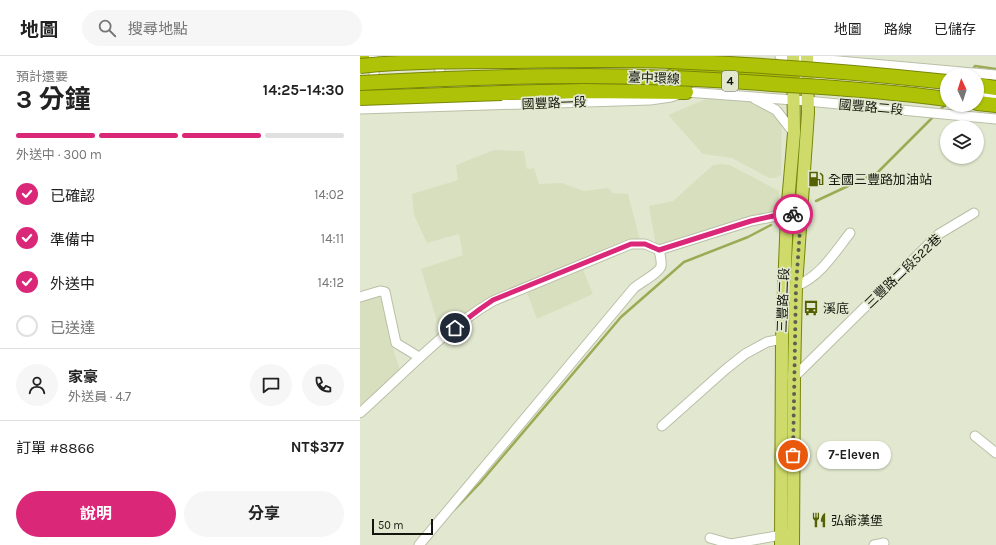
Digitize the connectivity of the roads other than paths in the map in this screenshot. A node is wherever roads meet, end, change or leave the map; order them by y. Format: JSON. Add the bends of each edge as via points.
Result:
{"nodes":[{"id":1,"x":372,"y":56,"type":"edge"},
{"id":2,"x":439,"y":56,"type":"edge"},
{"id":3,"x":780,"y":56,"type":"edge"},
{"id":4,"x":793,"y":56,"type":"edge"},
{"id":5,"x":807,"y":57,"type":"edge"},
{"id":6,"x":360,"y":66,"type":"edge"},
{"id":7,"x":996,"y":75,"type":"edge"},
{"id":8,"x":792,"y":76,"type":"junction"},
{"id":9,"x":807,"y":77,"type":"junction"},
{"id":10,"x":940,"y":81,"type":"edge"},
{"id":11,"x":360,"y":83,"type":"edge"},
{"id":12,"x":984,"y":86,"type":"edge"},
{"id":13,"x":996,"y":88,"type":"edge"},
{"id":14,"x":940,"y":90,"type":"edge"},
{"id":15,"x":641,"y":91,"type":"junction"},
{"id":16,"x":686,"y":92,"type":"junction"},
{"id":17,"x":984,"y":95,"type":"edge"},
{"id":18,"x":746,"y":96,"type":"junction"},
{"id":19,"x":996,"y":97,"type":"edge"},
{"id":20,"x":360,"y":98,"type":"edge"},
{"id":21,"x":940,"y":98,"type":"edge"},
{"id":22,"x":793,"y":100,"type":"junction"},
{"id":23,"x":807,"y":101,"type":"junction"},
{"id":24,"x":442,"y":106,"type":"junction"},
{"id":25,"x":984,"y":107,"type":"edge"},
{"id":26,"x":376,"y":108,"type":"junction"},
{"id":27,"x":360,"y":109,"type":"edge"},
{"id":28,"x":996,"y":114,"type":"edge"},
{"id":29,"x":794,"y":132,"type":"junction"},
{"id":30,"x":974,"y":213,"type":"dead end"},
{"id":31,"x":787,"y":214,"type":"junction"},
{"id":32,"x":801,"y":215,"type":"junction"},
{"id":33,"x":850,"y":233,"type":"dead end"},
{"id":34,"x":659,"y":250,"type":"junction"},
{"id":35,"x":796,"y":286,"type":"junction"},
{"id":36,"x":360,"y":297,"type":"edge"},
{"id":37,"x":782,"y":339,"type":"junction"},
{"id":38,"x":419,"y":357,"type":"junction"},
{"id":39,"x":794,"y":377,"type":"junction"},
{"id":40,"x":781,"y":379,"type":"junction"},
{"id":41,"x":360,"y":413,"type":"edge"},
{"id":42,"x":662,"y":426,"type":"dead end"},
{"id":43,"x":974,"y":436,"type":"dead end"},
{"id":44,"x":996,"y":453,"type":"edge"},
{"id":45,"x":710,"y":538,"type":"dead end"},
{"id":46,"x":787,"y":540,"type":"edge"},
{"id":47,"x":884,"y":543,"type":"dead end"},
{"id":48,"x":419,"y":545,"type":"edge"},
{"id":49,"x":874,"y":545,"type":"edge"}],
"edges":[{"from":1,"to":26,"type":"street"},
{"from":2,"to":24,"type":"street"},
{"from":3,"to":4,"type":"street"},
{"from":4,"to":5,"type":"street"},
{"from":4,"to":8,"type":"main road","name":"三豐路二段"},
{"from":5,"to":7,"type":"street"},
{"from":5,"to":9,"type":"main road","name":"三豐路二段"},
{"from":6,"to":10,"type":"highway","name":"臺中環線","number":"4","bridge":true,"via":[[556,60],[669,61],[856,72]]},
{"from":8,"to":9,"type":"street"},
{"from":8,"to":15,"type":"highway","via":[[686,72]]},
{"from":8,"to":22,"type":"main road","name":"三豐路二段"},
{"from":9,"to":14,"type":"street"},
{"from":9,"to":23,"type":"main road","name":"三豐路二段"},
{"from":11,"to":21,"type":"highway","name":"臺中環線","number":"4","bridge":true,"via":[[440,78],[628,77],[849,89]]},
{"from":12,"to":13,"type":"highway"},
{"from":15,"to":16,"type":"highway"},
{"from":15,"to":20,"type":"highway","bridge":true},
{"from":16,"to":18,"type":"street","name":"國豐路一段"},
{"from":16,"to":24,"type":"street","name":"國豐路一段","via":[[650,100]]},
{"from":17,"to":19,"type":"street"},
{"from":18,"to":22,"type":"street","name":"國豐路二段"},
{"from":18,"to":29,"type":"street","via":[[776,110]]},
{"from":22,"to":23,"type":"street","name":"國豐路二段"},
{"from":22,"to":29,"type":"main road","name":"三豐路二段"},
{"from":23,"to":28,"type":"street","name":"國豐路二段"},
{"from":23,"to":32,"type":"main road","name":"三豐路二段"},
{"from":24,"to":26,"type":"street","name":"國豐路一段"},
{"from":25,"to":28,"type":"highway"},
{"from":26,"to":27,"type":"street","name":"國豐路一段"},
{"from":29,"to":31,"type":"main road","name":"三豐路二段"},
{"from":30,"to":39,"type":"street","name":"三豐路二段522巷","via":[[939,234]]},
{"from":31,"to":32,"type":"street"},
{"from":31,"to":34,"type":"street","via":[[751,221]]},
{"from":31,"to":37,"type":"main road","name":"三豐路二段"},
{"from":32,"to":35,"type":"main road","name":"三豐路二段"},
{"from":33,"to":35,"type":"street","via":[[820,270],[806,282]]},
{"from":34,"to":38,"type":"street","via":[[645,244],[631,244],[493,300]]},
{"from":34,"to":48,"type":"street","via":[[662,264],[660,270],[634,288]]},
{"from":35,"to":39,"type":"main road","name":"三豐路二段"},
{"from":36,"to":38,"type":"street","via":[[385,292],[396,343]]},
{"from":37,"to":40,"type":"main road","name":"三豐路二段"},
{"from":37,"to":42,"type":"street","via":[[767,342],[746,354]]},
{"from":38,"to":41,"type":"street"},
{"from":39,"to":40,"type":"street"},
{"from":39,"to":46,"type":"main road","name":"三豐路二段"},
{"from":40,"to":46,"type":"main road","name":"三豐路二段"},
{"from":43,"to":44,"type":"street"},
{"from":45,"to":46,"type":"street","via":[[731,544]]},
{"from":47,"to":49,"type":"street"}]}
